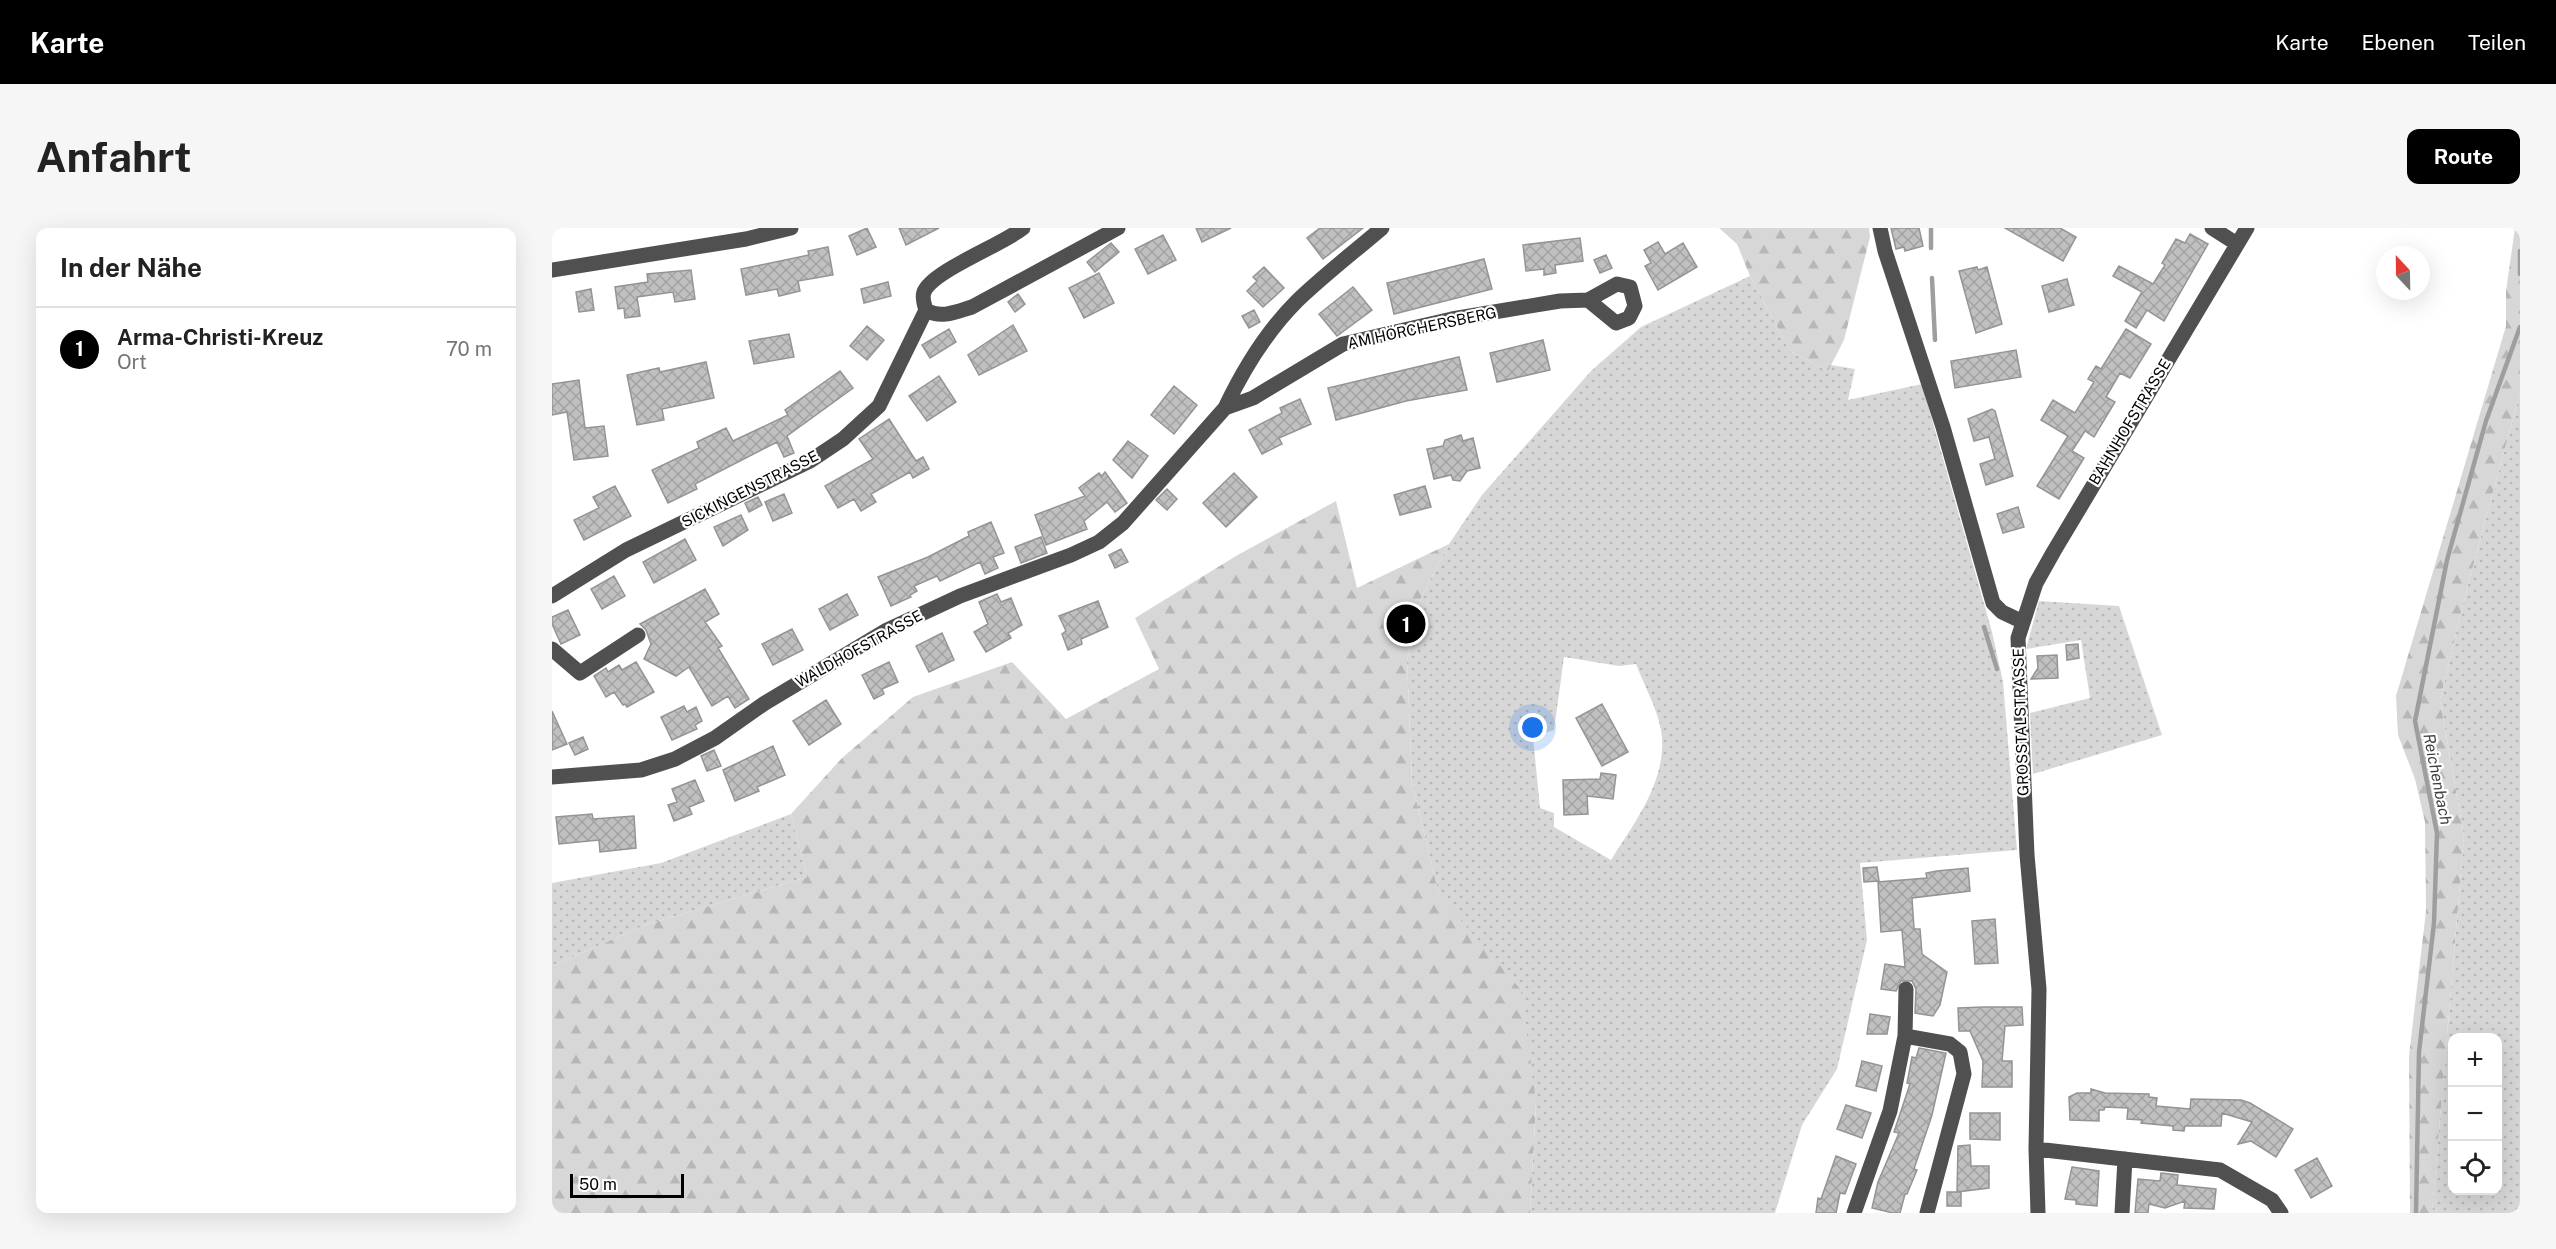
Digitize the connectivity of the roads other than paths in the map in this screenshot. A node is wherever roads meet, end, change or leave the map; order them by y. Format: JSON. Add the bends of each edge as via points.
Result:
{"nodes":[{"id":1,"x":791,"y":228,"type":"edge"},
{"id":2,"x":1023,"y":228,"type":"edge"},
{"id":3,"x":1118,"y":228,"type":"edge"},
{"id":4,"x":1382,"y":228,"type":"edge"},
{"id":5,"x":1880,"y":228,"type":"edge"},
{"id":6,"x":2212,"y":228,"type":"edge"},
{"id":7,"x":2247,"y":228,"type":"edge"},
{"id":8,"x":2237,"y":244,"type":"junction"},
{"id":9,"x":552,"y":270,"type":"edge"},
{"id":10,"x":1588,"y":300,"type":"dead end"},
{"id":11,"x":926,"y":310,"type":"junction"},
{"id":12,"x":1225,"y":408,"type":"junction"},
{"id":13,"x":552,"y":596,"type":"edge"},
{"id":14,"x":2021,"y":621,"type":"junction"},
{"id":15,"x":638,"y":635,"type":"dead end"},
{"id":16,"x":552,"y":649,"type":"edge"},
{"id":17,"x":552,"y":777,"type":"edge"},
{"id":18,"x":1906,"y":989,"type":"dead end"},
{"id":19,"x":1905,"y":1036,"type":"junction"},
{"id":20,"x":2036,"y":1149,"type":"junction"},
{"id":21,"x":2125,"y":1159,"type":"junction"},
{"id":22,"x":1854,"y":1213,"type":"edge"},
{"id":23,"x":1927,"y":1213,"type":"edge"},
{"id":24,"x":2038,"y":1213,"type":"edge"},
{"id":25,"x":2122,"y":1213,"type":"edge"},
{"id":26,"x":2281,"y":1213,"type":"edge"}],
"edges":[{"from":1,"to":9,"type":"street","via":[[746,239]]},
{"from":2,"to":11,"type":"street","via":[[932,280],[924,291]]},
{"from":3,"to":11,"type":"street","via":[[972,307],[949,315],[934,315]]},
{"from":4,"to":12,"type":"street","via":[[1298,300],[1276,325]]},
{"from":5,"to":14,"type":"street","via":[[1993,603]]},
{"from":6,"to":8,"type":"street"},
{"from":7,"to":8,"type":"street","name":"BAHNHOFSTRASSE"},
{"from":8,"to":14,"type":"street","name":"BAHNHOFSTRASSE","via":[[2054,551]]},
{"from":10,"to":12,"type":"street","name":"AM HÖRCHERSBERG","via":[[1452,319],[1342,344],[1253,398]]},
{"from":11,"to":13,"type":"street","name":"SICKINGENSTRASSE","via":[[879,405],[843,439],[810,461],[626,550]]},
{"from":12,"to":17,"type":"street","name":"WALDHOFSTRASSE","via":[[1123,523],[1099,542],[960,596],[887,630],[675,759],[641,770]]},
{"from":14,"to":20,"type":"street","name":"GROSSTALSTRASSE","via":[[2017,669],[2039,989]]},
{"from":15,"to":16,"type":"street","via":[[580,673]]},
{"from":18,"to":19,"type":"street"},
{"from":19,"to":22,"type":"street","via":[[1890,1111]]},
{"from":19,"to":23,"type":"street","via":[[1950,1044],[1960,1052],[1964,1074]]},
{"from":20,"to":21,"type":"street"},
{"from":20,"to":24,"type":"street","name":"GROSSTALSTRASSE"},
{"from":21,"to":25,"type":"street"},
{"from":21,"to":26,"type":"street","via":[[2220,1170],[2272,1200]]}]}
